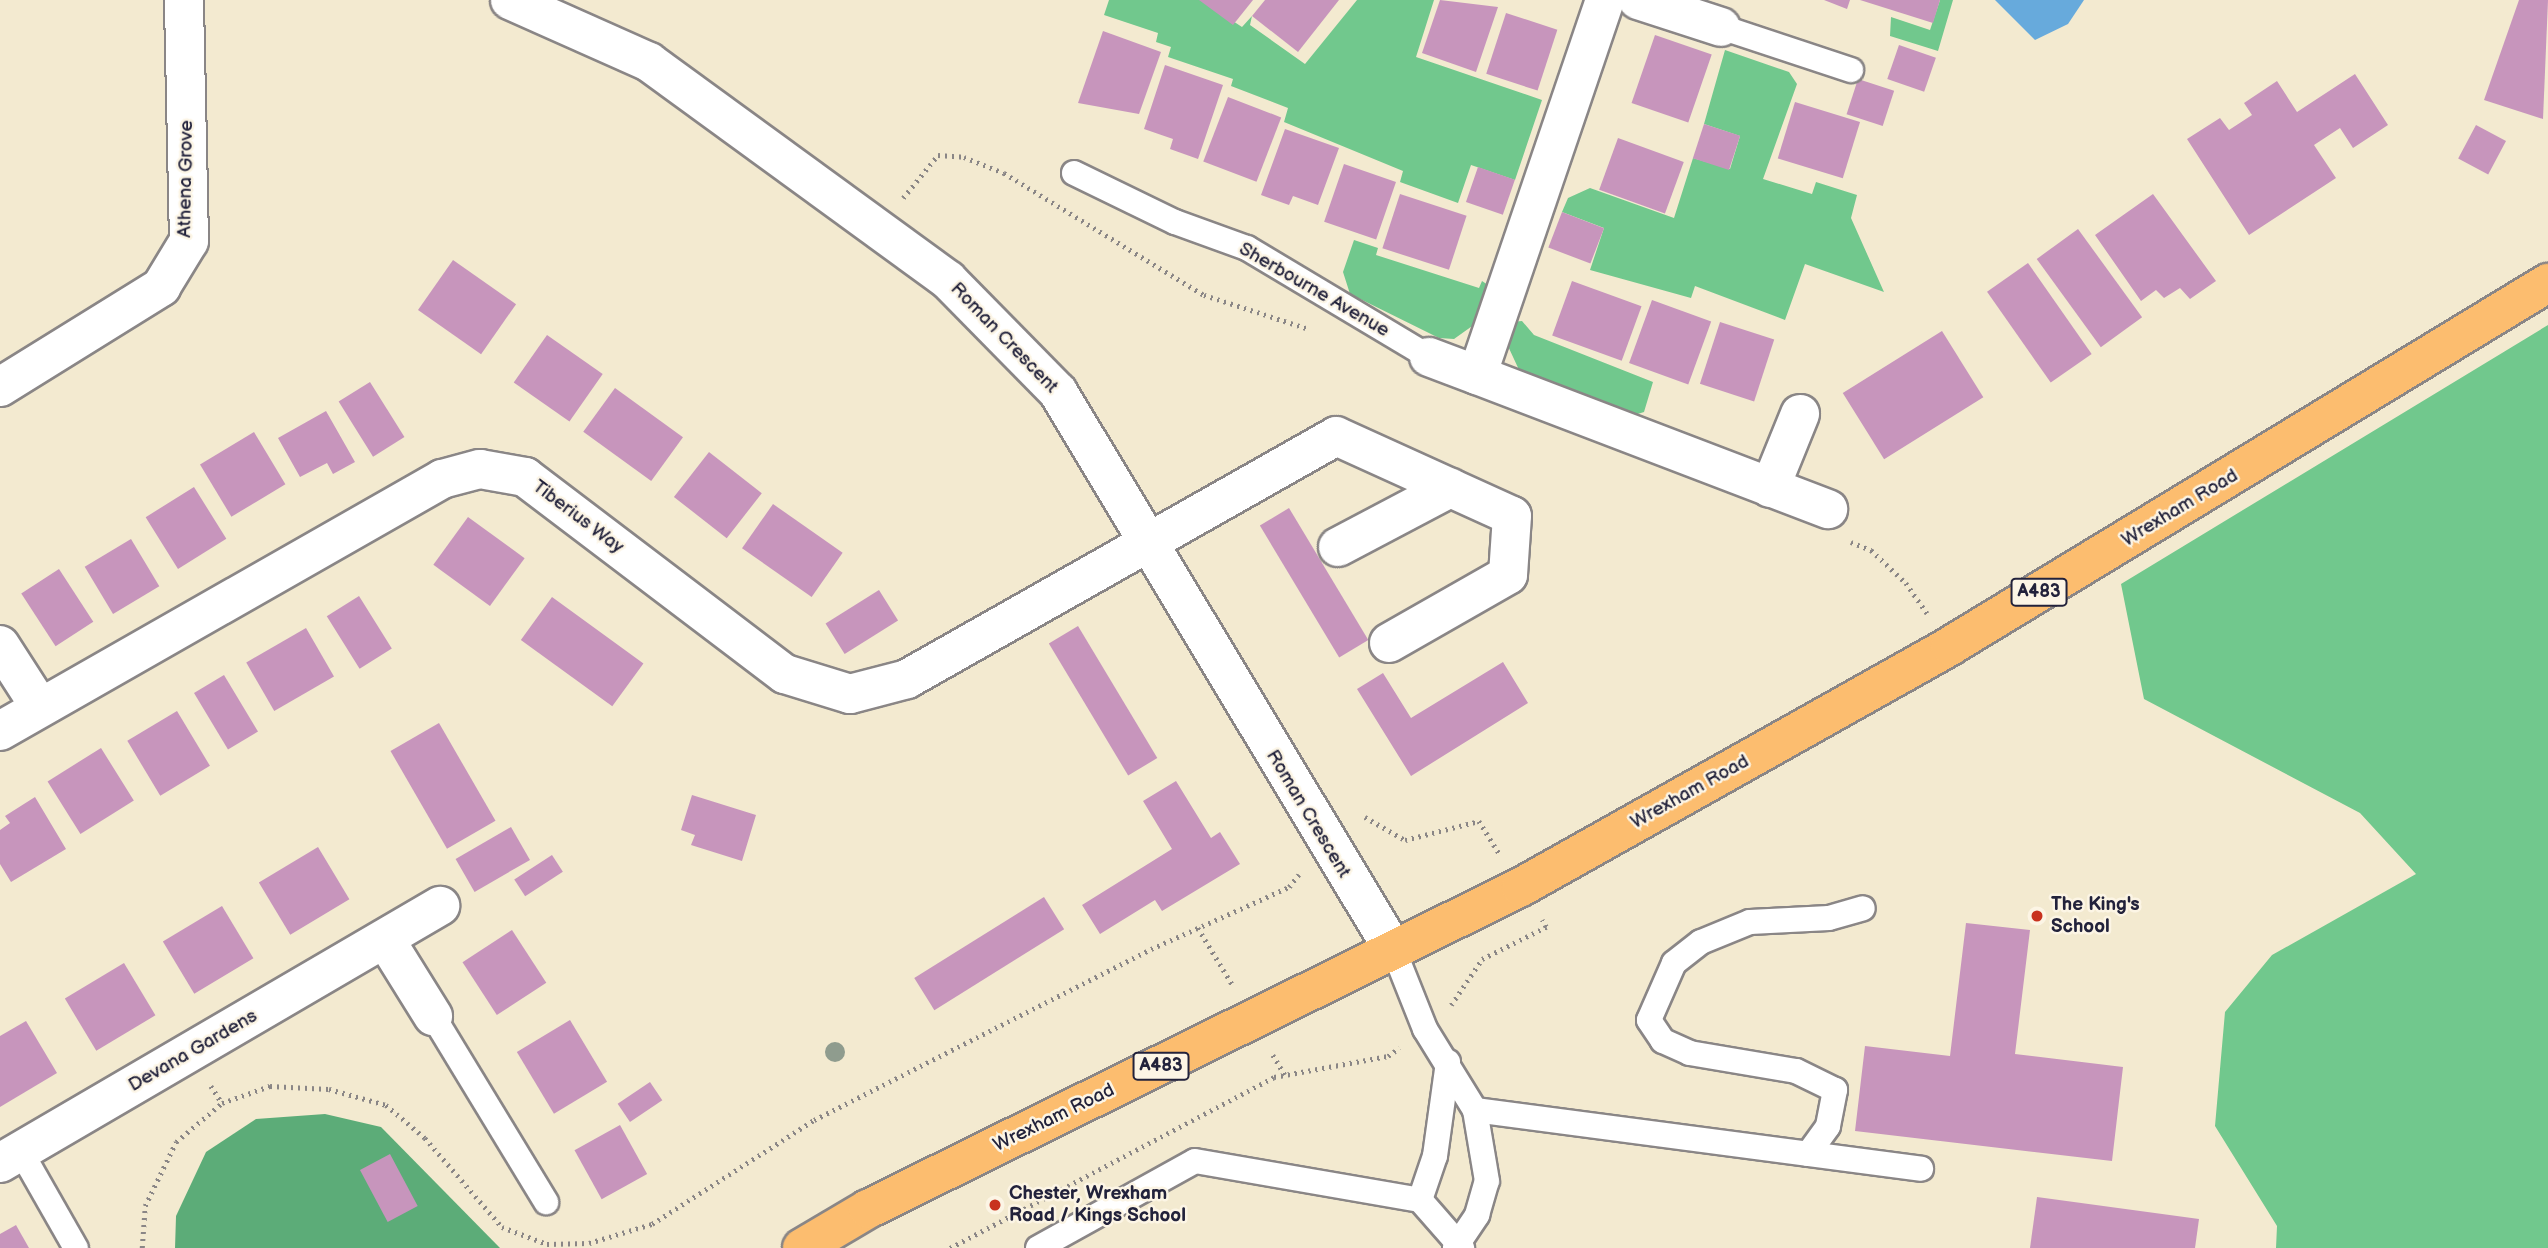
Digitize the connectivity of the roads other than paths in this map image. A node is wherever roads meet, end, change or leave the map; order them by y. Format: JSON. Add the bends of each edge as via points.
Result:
{"nodes":[{"id":1,"x":184,"y":0,"type":"edge"},
{"id":2,"x":510,"y":0,"type":"edge"},
{"id":3,"x":1605,"y":0,"type":"edge"},
{"id":4,"x":1638,"y":0,"type":"edge"},
{"id":5,"x":1721,"y":27,"type":"joint"},
{"id":6,"x":1851,"y":70,"type":"dead end"},
{"id":7,"x":1074,"y":173,"type":"dead end"},
{"id":8,"x":2548,"y":283,"type":"edge"},
{"id":9,"x":1429,"y":357,"type":"joint"},
{"id":10,"x":1477,"y":375,"type":"junction"},
{"id":11,"x":0,"y":387,"type":"edge"},
{"id":12,"x":1800,"y":415,"type":"dead end"},
{"id":13,"x":1450,"y":488,"type":"junction"},
{"id":14,"x":1770,"y":488,"type":"junction"},
{"id":15,"x":1828,"y":509,"type":"road end"},
{"id":16,"x":1144,"y":544,"type":"junction"},
{"id":17,"x":1338,"y":547,"type":"dead end"},
{"id":18,"x":1389,"y":643,"type":"dead end"},
{"id":19,"x":0,"y":645,"type":"edge"},
{"id":20,"x":40,"y":707,"type":"junction"},
{"id":21,"x":0,"y":731,"type":"edge"},
{"id":22,"x":440,"y":906,"type":"dead end"},
{"id":23,"x":1863,"y":908,"type":"dead end"},
{"id":24,"x":385,"y":939,"type":"junction"},
{"id":25,"x":1394,"y":951,"type":"junction"},
{"id":26,"x":433,"y":1016,"type":"joint"},
{"id":27,"x":1448,"y":1062,"type":"junction"},
{"id":28,"x":1475,"y":1110,"type":"junction"},
{"id":29,"x":1808,"y":1154,"type":"junction"},
{"id":30,"x":10,"y":1156,"type":"edge"},
{"id":31,"x":1921,"y":1170,"type":"dead end"},
{"id":32,"x":1420,"y":1200,"type":"junction"},
{"id":33,"x":546,"y":1202,"type":"dead end"},
{"id":34,"x":1459,"y":1247,"type":"edge"},
{"id":35,"x":76,"y":1248,"type":"edge"},
{"id":36,"x":802,"y":1248,"type":"edge"},
{"id":37,"x":1038,"y":1248,"type":"edge"}],
"edges":[{"from":1,"to":11,"type":"street","name":"Athena Grove","via":[[188,241],[161,287]]},
{"from":2,"to":16,"type":"street","name":"Roman Crescent","via":[[649,62],[948,280],[1058,392]]},
{"from":3,"to":10,"type":"street"},
{"from":4,"to":5,"type":"street"},
{"from":5,"to":6,"type":"lane"},
{"from":7,"to":9,"type":"lane","name":"Sherbourne Avenue","via":[[1247,248]]},
{"from":8,"to":25,"type":"highway","name":"Wrexham Road","number":"A483","via":[[1950,646],[1521,887]]},
{"from":9,"to":10,"type":"street","name":"Sherbourne Avenue"},
{"from":10,"to":14,"type":"street","name":"Sherbourne Avenue"},
{"from":12,"to":14,"type":"street"},
{"from":13,"to":16,"type":"street","name":"Tiberius Way","via":[[1336,436]]},
{"from":13,"to":17,"type":"street"},
{"from":13,"to":18,"type":"street","via":[[1513,516],[1508,575]]},
{"from":14,"to":15,"type":"street","name":"Sherbourne Avenue"},
{"from":16,"to":20,"type":"street","name":"Tiberius Way","via":[[907,679],[850,694],[785,674],[524,477],[480,469],[442,479]]},
{"from":16,"to":25,"type":"street","name":"Roman Crescent"},
{"from":19,"to":20,"type":"street"},
{"from":20,"to":21,"type":"street","name":"Tiberius Way"},
{"from":22,"to":24,"type":"street","name":"Devana Gardens"},
{"from":23,"to":29,"type":"lane","via":[[1829,918],[1750,922],[1701,942],[1674,963],[1649,1020],[1662,1041],[1690,1053],[1796,1071],[1835,1090],[1828,1126]]},
{"from":24,"to":26,"type":"street"},
{"from":24,"to":30,"type":"street","name":"Devana Gardens"},
{"from":25,"to":27,"type":"lane","via":[[1425,1028]]},
{"from":25,"to":36,"type":"highway","name":"Wrexham Road","number":"A483","via":[[868,1209]]},
{"from":26,"to":33,"type":"lane"},
{"from":27,"to":28,"type":"lane"},
{"from":27,"to":32,"type":"lane","via":[[1436,1156]]},
{"from":28,"to":29,"type":"lane"},
{"from":28,"to":34,"type":"lane","via":[[1487,1181]]},
{"from":29,"to":31,"type":"lane"},
{"from":30,"to":35,"type":"lane"},
{"from":32,"to":34,"type":"lane"},
{"from":32,"to":37,"type":"lane","via":[[1195,1161]]}]}
